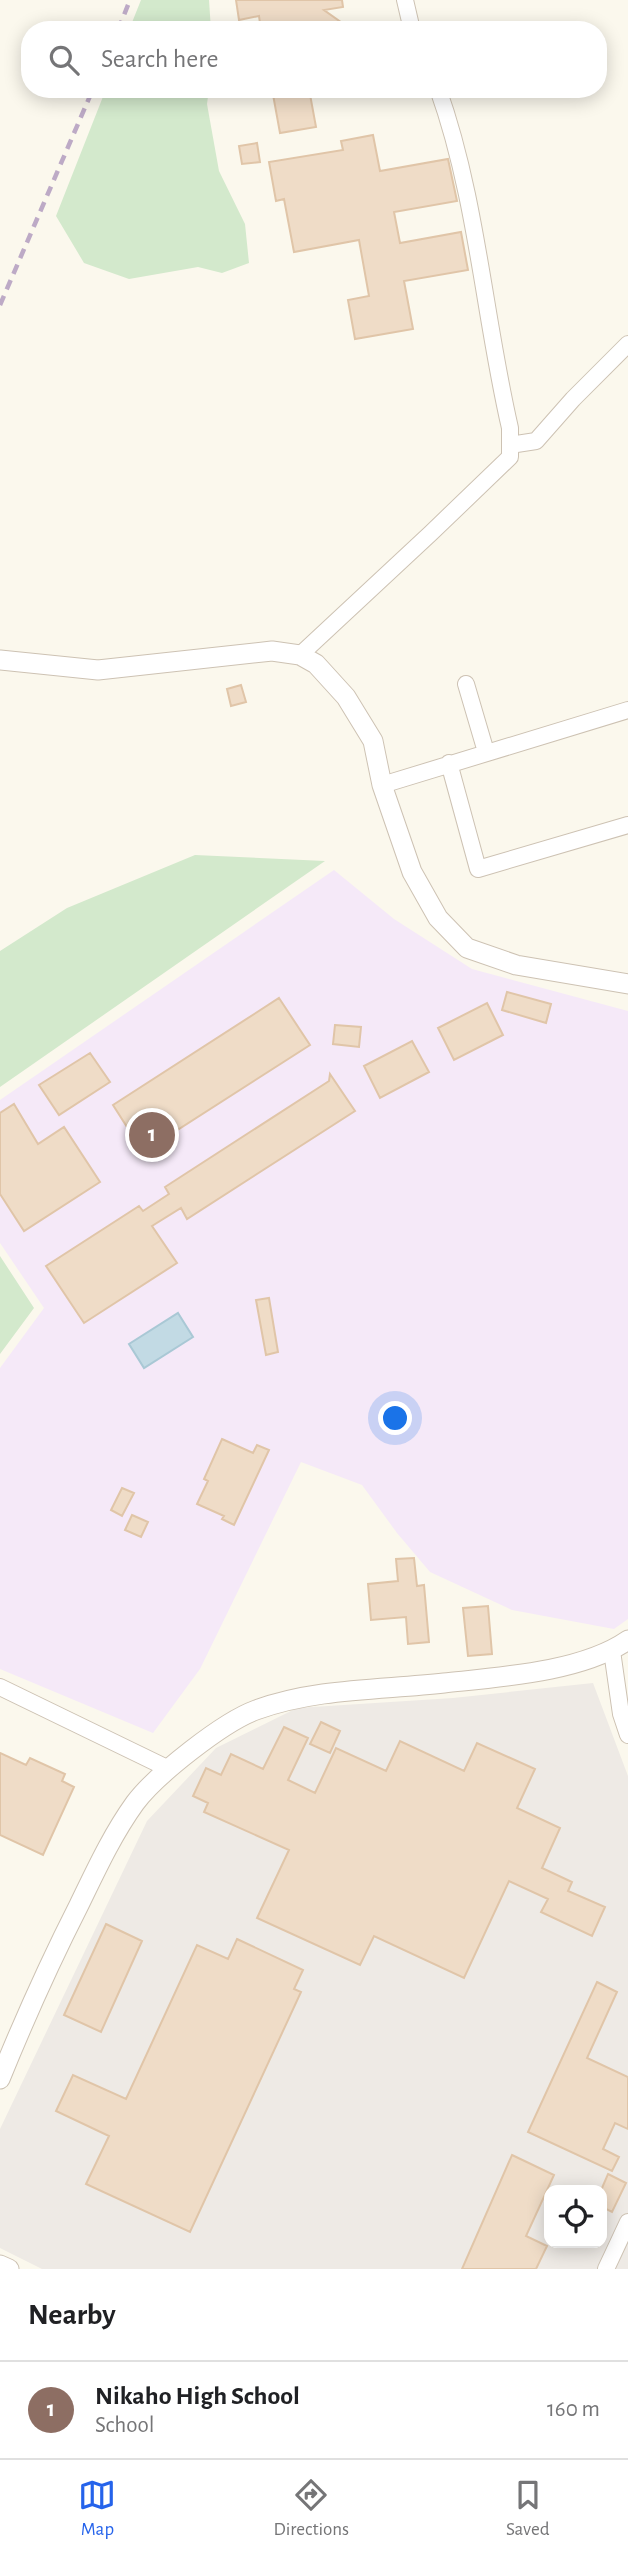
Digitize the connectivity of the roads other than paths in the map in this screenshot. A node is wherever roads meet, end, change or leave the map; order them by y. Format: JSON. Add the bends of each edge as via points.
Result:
{"nodes":[{"id":1,"x":405,"y":0,"type":"edge"},
{"id":2,"x":410,"y":21,"type":"edge"},
{"id":3,"x":441,"y":98,"type":"edge"},
{"id":4,"x":628,"y":344,"type":"edge"},
{"id":5,"x":510,"y":444,"type":"junction"},
{"id":6,"x":300,"y":655,"type":"junction"},
{"id":7,"x":0,"y":660,"type":"edge"},
{"id":8,"x":466,"y":684,"type":"dead end"},
{"id":9,"x":628,"y":710,"type":"edge"},
{"id":10,"x":486,"y":752,"type":"junction"},
{"id":11,"x":449,"y":763,"type":"junction"},
{"id":12,"x":382,"y":786,"type":"junction"},
{"id":13,"x":628,"y":825,"type":"edge"},
{"id":14,"x":628,"y":984,"type":"edge"},
{"id":15,"x":620,"y":1645,"type":"edge"},
{"id":16,"x":0,"y":1687,"type":"edge"},
{"id":17,"x":628,"y":1735,"type":"edge"},
{"id":18,"x":169,"y":1769,"type":"junction"},
{"id":19,"x":0,"y":2079,"type":"edge"},
{"id":20,"x":628,"y":2222,"type":"edge"},
{"id":21,"x":0,"y":2265,"type":"edge"},
{"id":22,"x":9,"y":2269,"type":"edge"},
{"id":23,"x":606,"y":2269,"type":"edge"}],
"edges":[{"from":1,"to":2,"type":"street"},
{"from":3,"to":5,"type":"street","via":[[453,130],[476,244]]},
{"from":4,"to":5,"type":"street","via":[[536,442]]},
{"from":5,"to":6,"type":"street","via":[[510,457]]},
{"from":6,"to":7,"type":"street","via":[[272,651],[98,670]]},
{"from":6,"to":12,"type":"street","via":[[316,664],[346,697],[373,741]]},
{"from":8,"to":10,"type":"street"},
{"from":9,"to":10,"type":"street"},
{"from":10,"to":11,"type":"street"},
{"from":11,"to":12,"type":"street"},
{"from":11,"to":13,"type":"street","via":[[478,869]]},
{"from":12,"to":14,"type":"street","via":[[412,872],[438,918],[467,948],[516,965]]},
{"from":15,"to":17,"type":"street","via":[[621,1714]]},
{"from":15,"to":18,"type":"street","via":[[594,1658],[500,1677],[304,1696],[254,1711]]},
{"from":16,"to":18,"type":"street"},
{"from":18,"to":19,"type":"street","via":[[136,1801],[109,1843]]},
{"from":20,"to":23,"type":"street"},
{"from":21,"to":22,"type":"street"}]}
